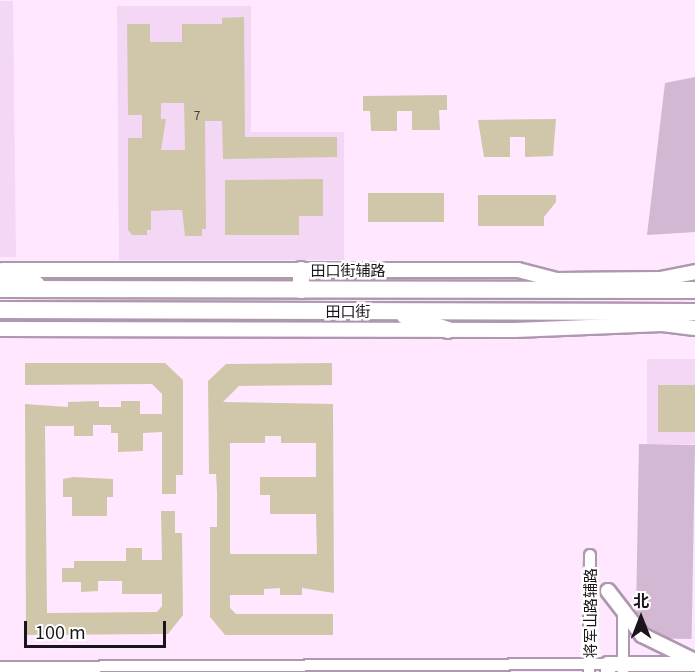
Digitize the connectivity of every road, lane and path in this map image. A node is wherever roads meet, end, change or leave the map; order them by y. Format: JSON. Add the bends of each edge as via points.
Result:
{"nodes":[{"id":1,"x":301,"y":270,"type":"junction"},
{"id":2,"x":0,"y":272,"type":"edge"},
{"id":3,"x":695,"y":272,"type":"edge"},
{"id":4,"x":0,"y":289,"type":"edge"},
{"id":5,"x":54,"y":289,"type":"junction"},
{"id":6,"x":301,"y":290,"type":"junction"},
{"id":7,"x":695,"y":291,"type":"edge"},
{"id":8,"x":0,"y":310,"type":"edge"},
{"id":9,"x":390,"y":311,"type":"junction"},
{"id":10,"x":695,"y":312,"type":"edge"},
{"id":11,"x":0,"y":328,"type":"edge"},
{"id":12,"x":695,"y":328,"type":"edge"},
{"id":13,"x":448,"y":330,"type":"junction"},
{"id":14,"x":590,"y":555,"type":"dead end"},
{"id":15,"x":608,"y":591,"type":"dead end"},
{"id":16,"x":623,"y":614,"type":"junction"},
{"id":17,"x":695,"y":664,"type":"edge"},
{"id":18,"x":0,"y":667,"type":"edge"},
{"id":19,"x":589,"y":668,"type":"edge"},
{"id":20,"x":608,"y":668,"type":"edge"},
{"id":21,"x":623,"y":668,"type":"edge"},
{"id":22,"x":686,"y":672,"type":"edge"}],
"edges":[{"from":1,"to":2,"type":"street","name":"田口街辅路"},
{"from":1,"to":3,"type":"street","name":"田口街辅路","via":[[518,270],[557,280],[660,279]]},
{"from":1,"to":6,"type":"main road"},
{"from":2,"to":5,"type":"main road"},
{"from":4,"to":5,"type":"main road","name":"田口街"},
{"from":5,"to":6,"type":"main road","name":"田口街"},
{"from":6,"to":7,"type":"main road","name":"田口街"},
{"from":8,"to":9,"type":"main road","name":"田口街"},
{"from":9,"to":10,"type":"main road","name":"田口街"},
{"from":9,"to":13,"type":"main road"},
{"from":11,"to":13,"type":"street"},
{"from":12,"to":13,"type":"street","via":[[586,325]]},
{"from":14,"to":19,"type":"street","name":"将军山路辅路"},
{"from":15,"to":16,"type":"street"},
{"from":16,"to":17,"type":"street","via":[[642,635]]},
{"from":16,"to":21,"type":"street"},
{"from":17,"to":21,"type":"street"},
{"from":17,"to":22,"type":"street"},
{"from":18,"to":19,"type":"street"},
{"from":19,"to":20,"type":"street"},
{"from":20,"to":21,"type":"street"}]}
